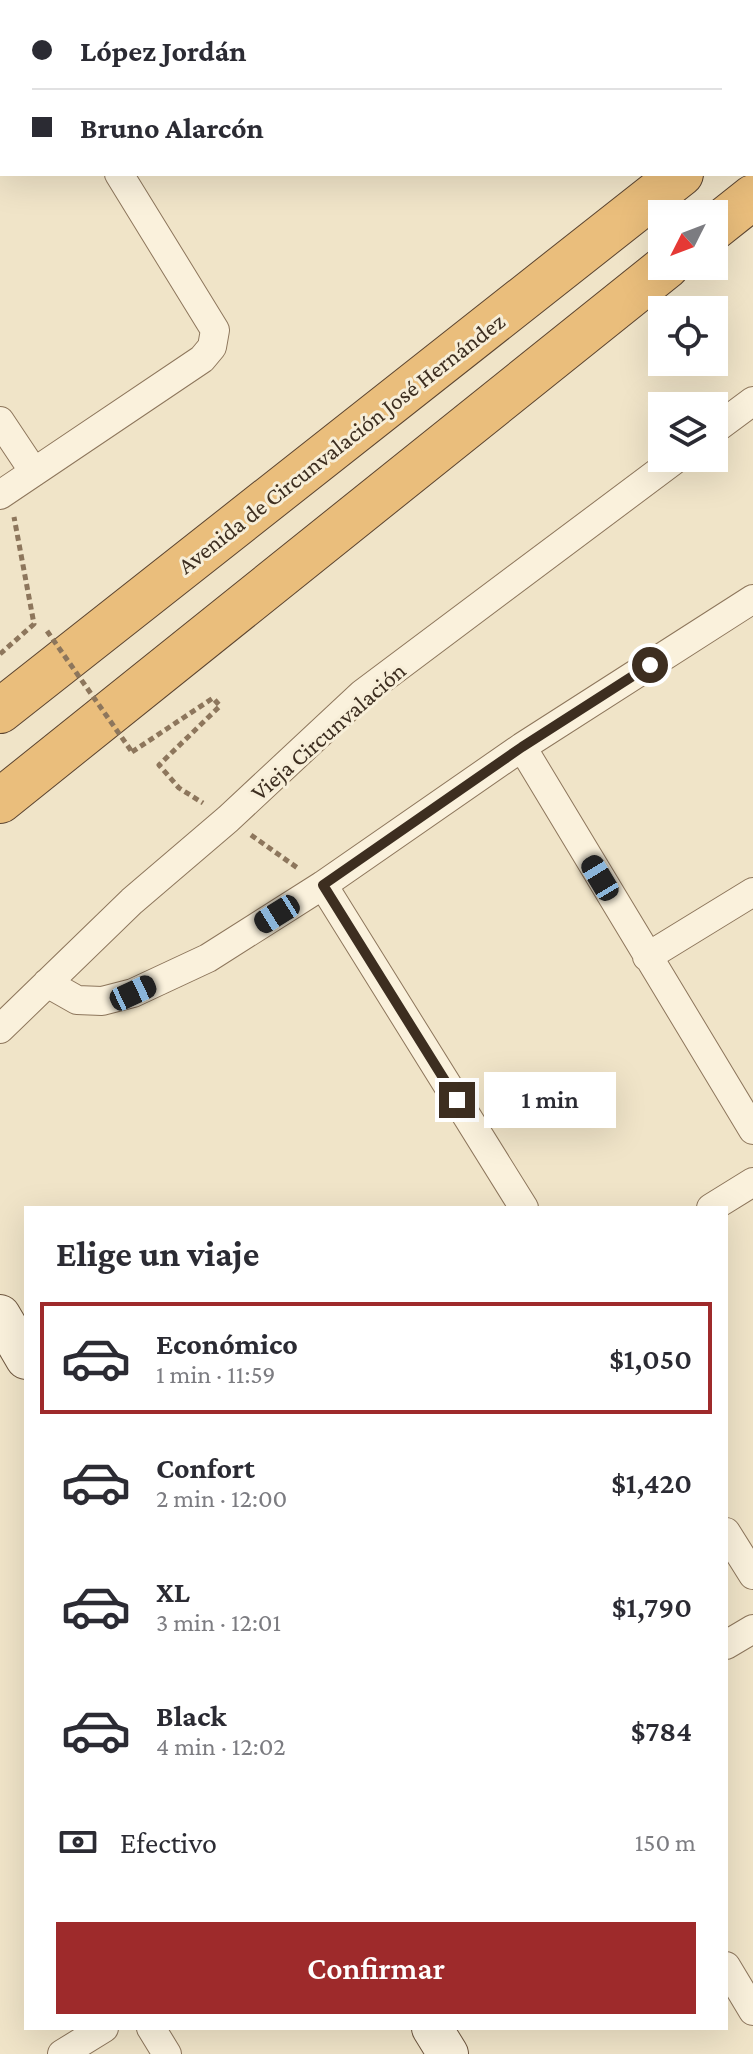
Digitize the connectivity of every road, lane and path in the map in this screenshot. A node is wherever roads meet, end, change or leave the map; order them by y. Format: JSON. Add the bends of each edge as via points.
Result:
{"nodes":[{"id":1,"x":120,"y":176,"type":"edge"},
{"id":2,"x":678,"y":176,"type":"edge"},
{"id":3,"x":753,"y":197,"type":"edge"},
{"id":4,"x":728,"y":217,"type":"edge"},
{"id":5,"x":650,"y":280,"type":"edge"},
{"id":6,"x":753,"y":401,"type":"edge"},
{"id":7,"x":728,"y":420,"type":"edge"},
{"id":8,"x":0,"y":421,"type":"edge"},
{"id":9,"x":34,"y":472,"type":"junction"},
{"id":10,"x":658,"y":472,"type":"edge"},
{"id":11,"x":5,"y":492,"type":"edge"},
{"id":12,"x":753,"y":599,"type":"edge"},
{"id":13,"x":47,"y":631,"type":"dead end"},
{"id":14,"x":0,"y":654,"type":"edge"},
{"id":15,"x":0,"y":711,"type":"edge"},
{"id":16,"x":522,"y":747,"type":"junction"},
{"id":17,"x":179,"y":788,"type":"dead end"},
{"id":18,"x":0,"y":801,"type":"edge"},
{"id":19,"x":323,"y":885,"type":"junction"},
{"id":20,"x":753,"y":892,"type":"edge"},
{"id":21,"x":647,"y":957,"type":"junction"},
{"id":22,"x":47,"y":983,"type":"junction"},
{"id":23,"x":0,"y":1029,"type":"edge"},
{"id":24,"x":753,"y":1130,"type":"edge"},
{"id":25,"x":753,"y":1182,"type":"edge"},
{"id":26,"x":523,"y":1206,"type":"edge"},
{"id":27,"x":714,"y":1206,"type":"edge"},
{"id":28,"x":0,"y":1315,"type":"edge"},
{"id":29,"x":24,"y":1356,"type":"edge"},
{"id":30,"x":728,"y":1535,"type":"edge"},
{"id":31,"x":753,"y":1575,"type":"edge"},
{"id":32,"x":753,"y":1629,"type":"edge"},
{"id":33,"x":728,"y":1644,"type":"edge"},
{"id":34,"x":728,"y":1969,"type":"edge"},
{"id":35,"x":753,"y":2011,"type":"edge"},
{"id":36,"x":101,"y":2030,"type":"edge"},
{"id":37,"x":152,"y":2030,"type":"edge"},
{"id":38,"x":433,"y":2030,"type":"edge"},
{"id":39,"x":62,"y":2054,"type":"edge"},
{"id":40,"x":167,"y":2054,"type":"edge"},
{"id":41,"x":448,"y":2054,"type":"edge"}],
"edges":[{"from":1,"to":9,"type":"street","via":[[215,330],[212,347],[202,359]]},
{"from":2,"to":15,"type":"highway","name":"Avenida de Circunvalación José Hernández"},
{"from":3,"to":4,"type":"highway"},
{"from":5,"to":18,"type":"highway"},
{"from":6,"to":7,"type":"street"},
{"from":8,"to":9,"type":"street"},
{"from":9,"to":11,"type":"street"},
{"from":10,"to":22,"type":"street","name":"Vieja Circunvalación","via":[[362,694]]},
{"from":11,"to":14,"type":"path","via":[[34,624]]},
{"from":12,"to":16,"type":"street"},
{"from":13,"to":17,"type":"path","bridge":true,"via":[[132,752],[213,698],[220,706],[159,765]]},
{"from":16,"to":19,"type":"street"},
{"from":16,"to":21,"type":"street"},
{"from":19,"to":22,"type":"street","via":[[208,958],[133,993],[102,1001],[77,1000]]},
{"from":19,"to":26,"type":"street"},
{"from":20,"to":21,"type":"street"},
{"from":21,"to":24,"type":"street"},
{"from":22,"to":23,"type":"street","name":"Vieja Circunvalación"},
{"from":25,"to":27,"type":"street"},
{"from":28,"to":29,"type":"main road"},
{"from":30,"to":31,"type":"street"},
{"from":32,"to":33,"type":"street"},
{"from":34,"to":35,"type":"street"},
{"from":36,"to":39,"type":"street"},
{"from":37,"to":40,"type":"street"},
{"from":38,"to":41,"type":"main road"}]}
